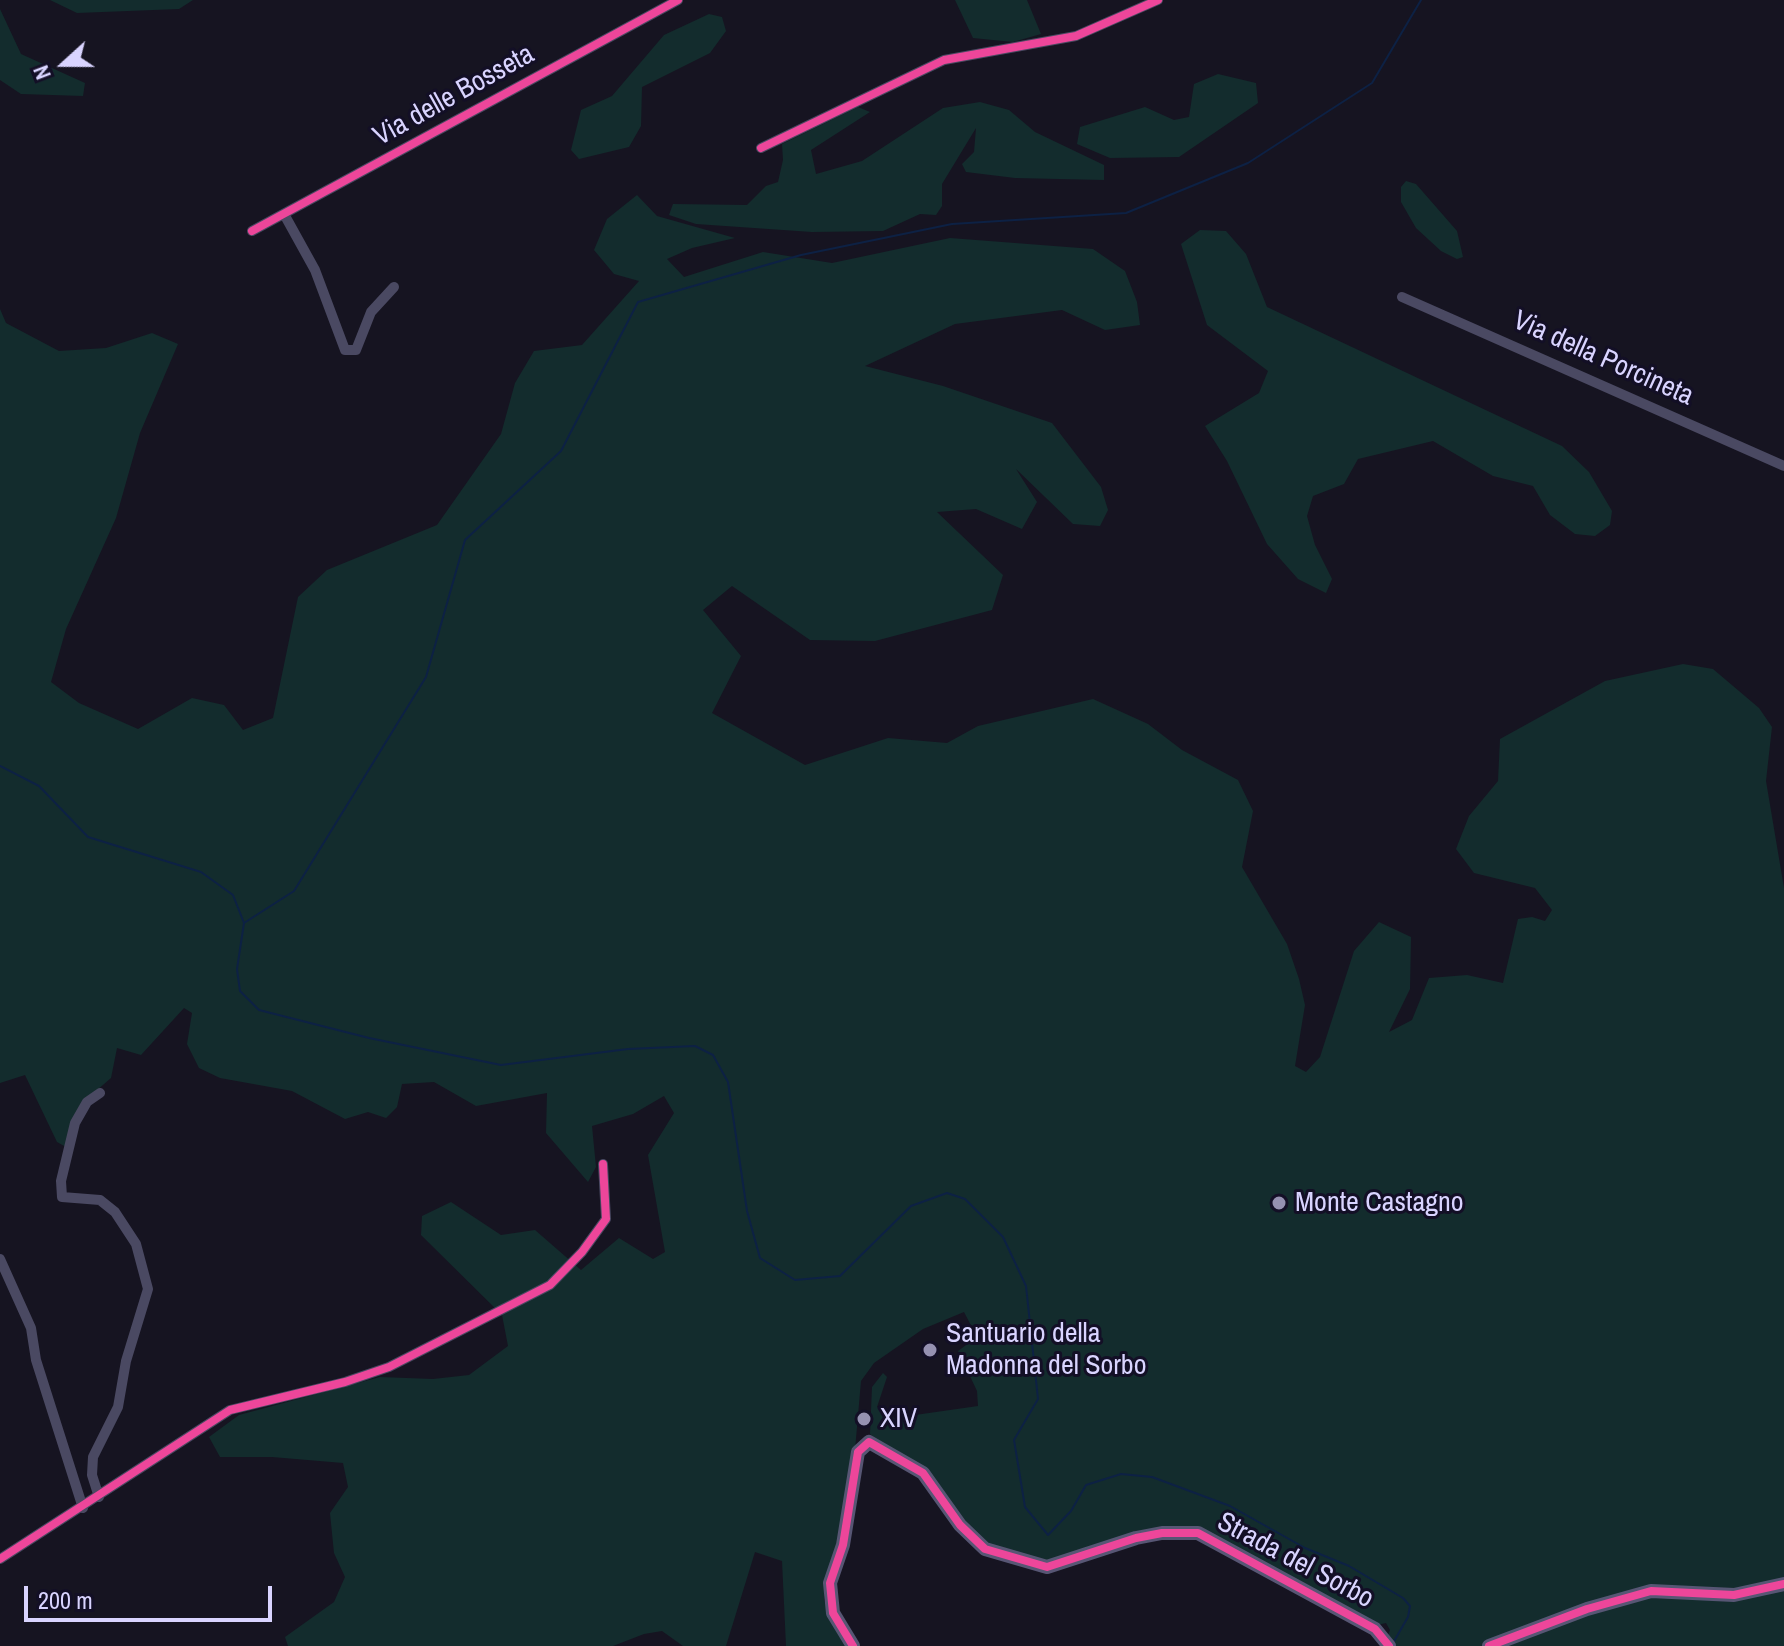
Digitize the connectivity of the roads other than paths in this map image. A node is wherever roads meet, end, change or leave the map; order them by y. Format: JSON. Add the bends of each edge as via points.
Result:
{"nodes":[{"id":1,"x":678,"y":0,"type":"edge"},
{"id":2,"x":1158,"y":0,"type":"edge"},
{"id":3,"x":761,"y":148,"type":"dead end"},
{"id":4,"x":284,"y":214,"type":"junction"},
{"id":5,"x":252,"y":231,"type":"dead end"},
{"id":6,"x":394,"y":287,"type":"dead end"},
{"id":7,"x":1402,"y":297,"type":"dead end"},
{"id":8,"x":1784,"y":466,"type":"edge"},
{"id":9,"x":100,"y":1093,"type":"dead end"},
{"id":10,"x":603,"y":1164,"type":"dead end"},
{"id":11,"x":0,"y":1259,"type":"edge"},
{"id":12,"x":99,"y":1497,"type":"junction"},
{"id":13,"x":83,"y":1508,"type":"junction"},
{"id":14,"x":0,"y":1559,"type":"edge"},
{"id":15,"x":1784,"y":1584,"type":"edge"},
{"id":16,"x":1385,"y":1640,"type":"edge"},
{"id":17,"x":853,"y":1646,"type":"edge"},
{"id":18,"x":1489,"y":1646,"type":"edge"}],
"edges":[{"from":1,"to":4,"type":"street","name":"Via delle Bosseta"},
{"from":2,"to":3,"type":"street","via":[[1076,36],[944,60]]},
{"from":4,"to":5,"type":"street","name":"Via delle Bosseta"},
{"from":4,"to":6,"type":"street","via":[[314,267],[337,337],[347,351],[356,350],[369,316]]},
{"from":7,"to":8,"type":"street","name":"Via della Porcineta"},
{"from":9,"to":12,"type":"street","via":[[87,1102],[75,1123],[62,1197],[100,1200],[115,1212],[136,1244],[148,1289],[118,1407],[93,1457]]},
{"from":10,"to":12,"type":"street","via":[[606,1219],[550,1285],[389,1367],[230,1410]]},
{"from":11,"to":13,"type":"street","via":[[31,1328],[36,1360]]},
{"from":12,"to":13,"type":"street"},
{"from":13,"to":14,"type":"street"},
{"from":15,"to":18,"type":"street","via":[[1734,1595],[1651,1591]]},
{"from":16,"to":17,"type":"street","name":"Strada del Sorbo","via":[[1341,1609],[1198,1533],[1136,1538],[1047,1567],[985,1549],[960,1525],[923,1473],[869,1442],[858,1452],[843,1545],[830,1583],[833,1613]]}]}
